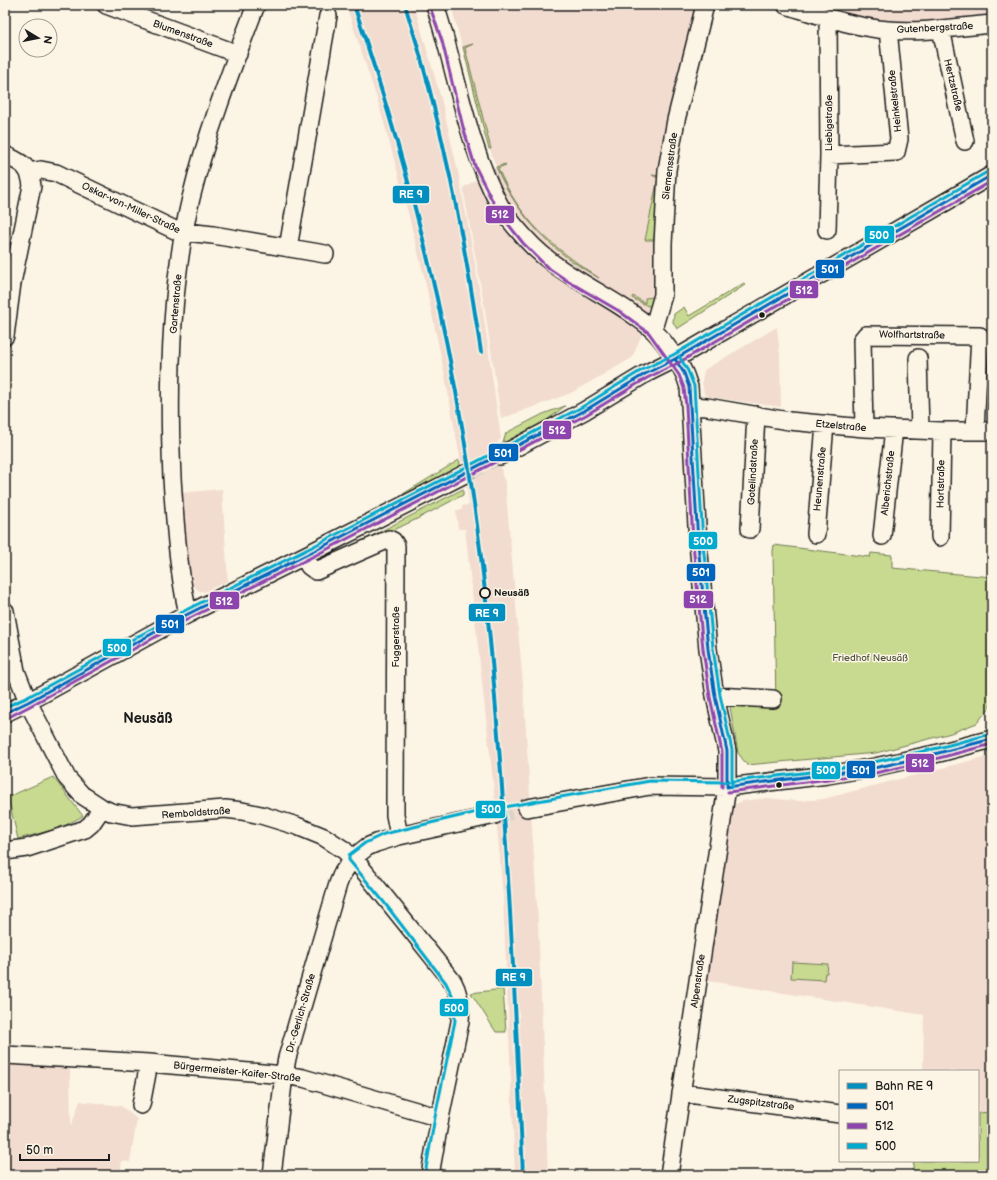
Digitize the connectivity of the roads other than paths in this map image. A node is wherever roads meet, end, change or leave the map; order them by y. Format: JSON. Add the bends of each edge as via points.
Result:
{"nodes":[{"id":1,"x":256,"y":5,"type":"edge"},
{"id":2,"x":435,"y":5,"type":"edge"},
{"id":3,"x":705,"y":5,"type":"edge"},
{"id":4,"x":786,"y":5,"type":"edge"},
{"id":5,"x":110,"y":6,"type":"edge"},
{"id":6,"x":328,"y":16,"type":"dead end"},
{"id":7,"x":828,"y":17,"type":"junction"},
{"id":8,"x":992,"y":24,"type":"edge"},
{"id":9,"x":941,"y":29,"type":"junction"},
{"id":10,"x":888,"y":30,"type":"junction"},
{"id":11,"x":238,"y":54,"type":"junction"},
{"id":12,"x":965,"y":141,"type":"dead end"},
{"id":13,"x":5,"y":155,"type":"edge"},
{"id":14,"x":829,"y":155,"type":"junction"},
{"id":15,"x":29,"y":172,"type":"junction"},
{"id":16,"x":992,"y":175,"type":"edge"},
{"id":17,"x":827,"y":230,"type":"dead end"},
{"id":18,"x":184,"y":232,"type":"junction"},
{"id":19,"x":288,"y":248,"type":"junction"},
{"id":20,"x":325,"y":254,"type":"dead end"},
{"id":21,"x":653,"y":329,"type":"junction"},
{"id":22,"x":5,"y":336,"type":"edge"},
{"id":23,"x":675,"y":358,"type":"junction"},
{"id":24,"x":918,"y":358,"type":"dead end"},
{"id":25,"x":691,"y":406,"type":"junction"},
{"id":26,"x":756,"y":415,"type":"junction"},
{"id":27,"x":825,"y":424,"type":"junction"},
{"id":28,"x":864,"y":428,"type":"junction"},
{"id":29,"x":894,"y":429,"type":"junction"},
{"id":30,"x":920,"y":430,"type":"junction"},
{"id":31,"x":975,"y":430,"type":"junction"},
{"id":32,"x":942,"y":431,"type":"junction"},
{"id":33,"x":992,"y":431,"type":"edge"},
{"id":34,"x":500,"y":456,"type":"tunnel mouth"},
{"id":35,"x":465,"y":474,"type":"tunnel mouth"},
{"id":36,"x":750,"y":529,"type":"dead end"},
{"id":37,"x":816,"y":534,"type":"dead end"},
{"id":38,"x":882,"y":536,"type":"dead end"},
{"id":39,"x":940,"y":537,"type":"dead end"},
{"id":40,"x":305,"y":556,"type":"junction"},
{"id":41,"x":5,"y":611,"type":"edge"},
{"id":42,"x":188,"y":614,"type":"junction"},
{"id":43,"x":715,"y":696,"type":"junction"},
{"id":44,"x":773,"y":699,"type":"dead end"},
{"id":45,"x":28,"y":702,"type":"junction"},
{"id":46,"x":5,"y":713,"type":"edge"},
{"id":47,"x":992,"y":739,"type":"edge"},
{"id":48,"x":726,"y":787,"type":"junction"},
{"id":49,"x":102,"y":808,"type":"junction"},
{"id":50,"x":527,"y":808,"type":"tunnel mouth"},
{"id":51,"x":495,"y":815,"type":"tunnel mouth"},
{"id":52,"x":399,"y":836,"type":"junction"},
{"id":53,"x":5,"y":851,"type":"edge"},
{"id":54,"x":353,"y":858,"type":"junction"},
{"id":55,"x":5,"y":1055,"type":"edge"},
{"id":56,"x":149,"y":1063,"type":"junction"},
{"id":57,"x":284,"y":1075,"type":"junction"},
{"id":58,"x":682,"y":1093,"type":"junction"},
{"id":59,"x":141,"y":1105,"type":"dead end"},
{"id":60,"x":839,"y":1114,"type":"edge"},
{"id":61,"x":440,"y":1118,"type":"junction"},
{"id":62,"x":272,"y":1175,"type":"edge"},
{"id":63,"x":430,"y":1175,"type":"edge"},
{"id":64,"x":670,"y":1175,"type":"edge"}],
"edges":[{"from":1,"to":11,"type":"street","name":"Gartenstraße"},
{"from":2,"to":21,"type":"street","name":"Alpenstraße","via":[[480,164],[501,208],[527,240],[550,262]]},
{"from":3,"to":21,"type":"street","name":"Siemensstraße","via":[[676,120],[667,170],[663,295]]},
{"from":4,"to":7,"type":"street","name":"Gutenbergstraße"},
{"from":5,"to":11,"type":"street","name":"Blumenstraße"},
{"from":6,"to":19,"type":"street"},
{"from":7,"to":10,"type":"street","name":"Gutenbergstraße"},
{"from":7,"to":14,"type":"street","name":"Liebigstraße"},
{"from":8,"to":9,"type":"street","name":"Gutenbergstraße"},
{"from":9,"to":10,"type":"street","name":"Gutenbergstraße"},
{"from":9,"to":12,"type":"street","name":"Hertzstraße"},
{"from":10,"to":14,"type":"street","name":"Heinkelstraße","via":[[899,139],[896,152]]},
{"from":11,"to":18,"type":"street","name":"Gartenstraße","via":[[209,136]]},
{"from":13,"to":15,"type":"street","via":[[20,162]]},
{"from":14,"to":17,"type":"street","name":"Liebigstraße"},
{"from":15,"to":18,"type":"street","name":"Oskar-von-Miller-Straße","via":[[40,170],[56,173],[170,228]]},
{"from":15,"to":22,"type":"street","via":[[31,194],[12,283]]},
{"from":16,"to":23,"type":"street"},
{"from":18,"to":19,"type":"street","name":"Oskar-von-Miller-Straße"},
{"from":18,"to":42,"type":"street","name":"Gartenstraße","via":[[174,317],[171,410],[175,522],[181,581]]},
{"from":19,"to":20,"type":"street","name":"Oskar-von-Miller-Straße"},
{"from":21,"to":23,"type":"street","name":"Alpenstraße"},
{"from":23,"to":25,"type":"street","name":"Alpenstraße","via":[[689,387]]},
{"from":23,"to":34,"type":"street"},
{"from":24,"to":30,"type":"street"},
{"from":25,"to":26,"type":"street","name":"Etzelstraße"},
{"from":25,"to":43,"type":"street","name":"Alpenstraße","via":[[698,543]]},
{"from":26,"to":27,"type":"street","name":"Etzelstraße"},
{"from":26,"to":36,"type":"street","name":"Gotelindstraße"},
{"from":27,"to":28,"type":"street","name":"Etzelstraße"},
{"from":27,"to":37,"type":"street","name":"Heunenstraße"},
{"from":28,"to":29,"type":"street","name":"Etzelstraße"},
{"from":28,"to":31,"type":"street","name":"Wolfhartstraße","via":[[862,340],[866,335],[980,336]]},
{"from":29,"to":30,"type":"street","name":"Etzelstraße"},
{"from":29,"to":38,"type":"street","name":"Alberichstraße"},
{"from":30,"to":32,"type":"street","name":"Etzelstraße"},
{"from":31,"to":32,"type":"street","name":"Etzelstraße"},
{"from":31,"to":33,"type":"street","name":"Etzelstraße"},
{"from":32,"to":39,"type":"street","name":"Hortstraße"},
{"from":35,"to":40,"type":"street"},
{"from":40,"to":42,"type":"street"},
{"from":40,"to":52,"type":"street","name":"Fuggerstraße","via":[[309,566],[316,571],[389,539],[396,546],[395,815]]},
{"from":41,"to":45,"type":"street","name":"Remboldstraße","via":[[16,671]]},
{"from":42,"to":45,"type":"street"},
{"from":43,"to":44,"type":"street"},
{"from":43,"to":48,"type":"street","name":"Alpenstraße","via":[[727,751]]},
{"from":45,"to":46,"type":"street"},
{"from":45,"to":49,"type":"street","name":"Remboldstraße","via":[[67,778],[82,794]]},
{"from":47,"to":48,"type":"street","via":[[875,767]]},
{"from":48,"to":50,"type":"street","via":[[650,786]]},
{"from":48,"to":58,"type":"street","name":"Alpenstraße"},
{"from":49,"to":53,"type":"street","via":[[85,828],[27,848]]},
{"from":49,"to":54,"type":"street","name":"Remboldstraße","via":[[132,816],[225,809],[248,812],[277,819],[324,837]]},
{"from":51,"to":52,"type":"street","name":"Dr.-Gerlich-Straße"},
{"from":52,"to":54,"type":"street","name":"Dr.-Gerlich-Straße","via":[[367,847]]},
{"from":54,"to":57,"type":"street","name":"Dr.-Gerlich-Straße","via":[[338,884]]},
{"from":54,"to":61,"type":"street","name":"Remboldstraße","via":[[387,898],[456,989],[460,1002],[459,1026]]},
{"from":55,"to":56,"type":"street","name":"Bürgermeister-Kaifer-Straße"},
{"from":56,"to":57,"type":"street","name":"Bürgermeister-Kaifer-Straße"},
{"from":56,"to":59,"type":"street"},
{"from":57,"to":61,"type":"street","name":"Bürgermeister-Kaifer-Straße","via":[[303,1078]]},
{"from":57,"to":62,"type":"street","name":"Dr.-Gerlich-Straße"},
{"from":58,"to":60,"type":"street","name":"Zugspitzstraße"},
{"from":58,"to":64,"type":"street","name":"Alpenstraße"},
{"from":61,"to":63,"type":"street"}]}
